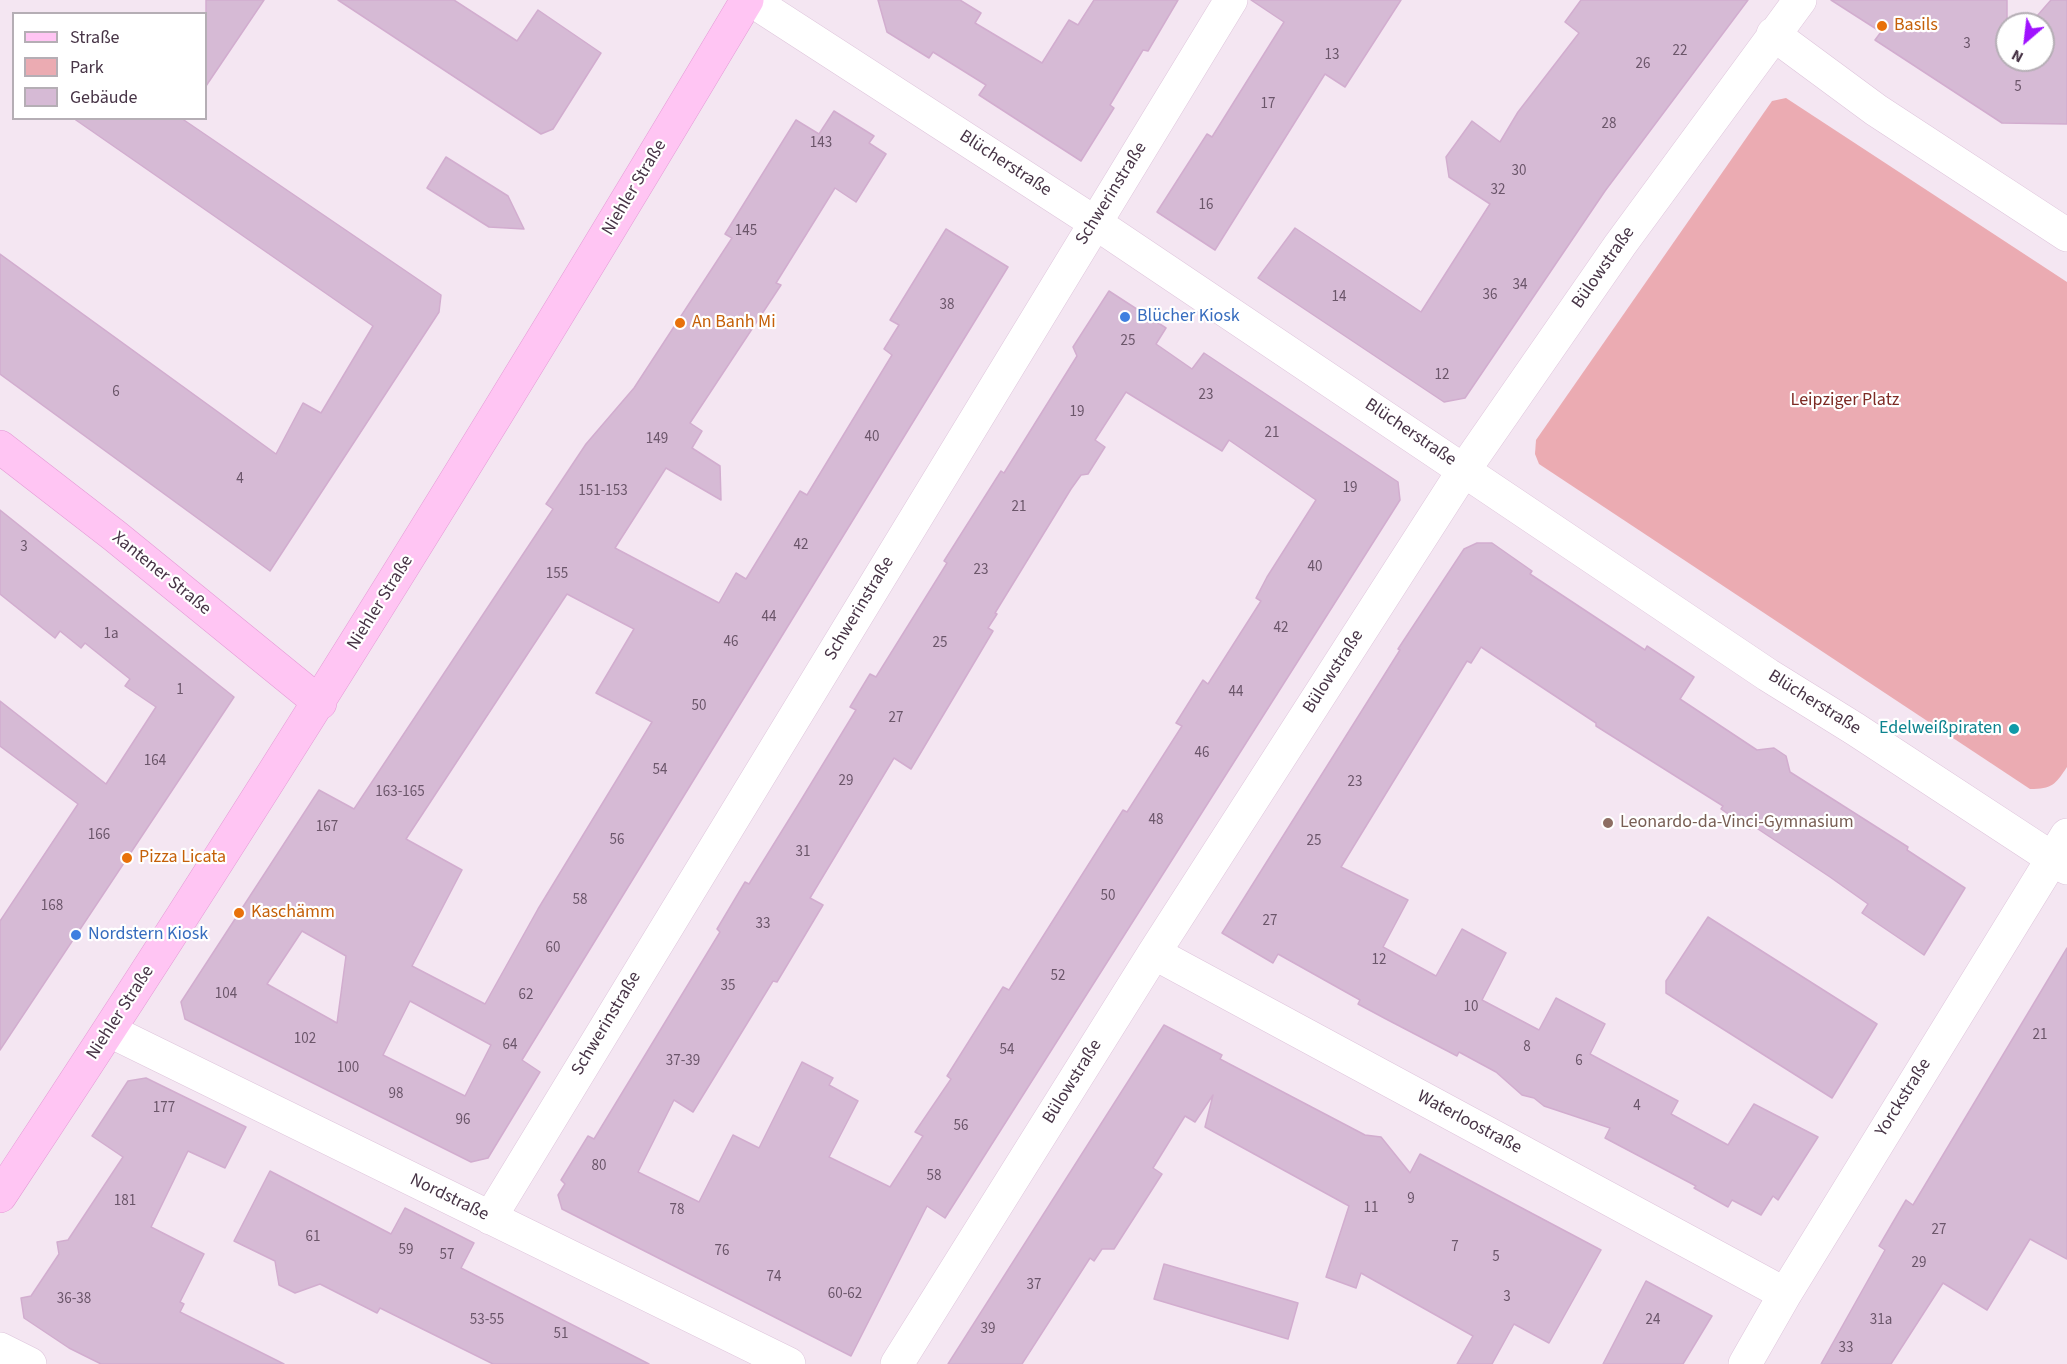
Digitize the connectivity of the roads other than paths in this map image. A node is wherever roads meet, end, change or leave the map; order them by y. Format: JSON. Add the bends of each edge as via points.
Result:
{"nodes":[{"id":1,"x":749,"y":0,"type":"edge"},
{"id":2,"x":1231,"y":0,"type":"edge"},
{"id":3,"x":1800,"y":0,"type":"edge"},
{"id":4,"x":1773,"y":34,"type":"junction"},
{"id":5,"x":1094,"y":222,"type":"junction"},
{"id":6,"x":2067,"y":235,"type":"edge"},
{"id":7,"x":0,"y":447,"type":"edge"},
{"id":8,"x":1464,"y":470,"type":"junction"},
{"id":9,"x":320,"y":703,"type":"junction"},
{"id":10,"x":2062,"y":854,"type":"edge"},
{"id":11,"x":1154,"y":953,"type":"junction"},
{"id":12,"x":110,"y":1031,"type":"junction"},
{"id":13,"x":0,"y":1196,"type":"edge"},
{"id":14,"x":490,"y":1218,"type":"junction"},
{"id":15,"x":1785,"y":1294,"type":"junction"},
{"id":16,"x":0,"y":1349,"type":"edge"},
{"id":17,"x":30,"y":1364,"type":"edge"},
{"id":18,"x":789,"y":1364,"type":"edge"},
{"id":19,"x":897,"y":1364,"type":"edge"},
{"id":20,"x":1745,"y":1364,"type":"edge"}],
"edges":[{"from":1,"to":5,"type":"street","name":"Blücherstraße"},
{"from":1,"to":9,"type":"street","name":"Niehler Straße"},
{"from":2,"to":5,"type":"street","name":"Schwerinstraße"},
{"from":3,"to":4,"type":"street","name":"Bülowstraße"},
{"from":4,"to":6,"type":"street","via":[[1876,110]]},
{"from":4,"to":8,"type":"street","name":"Bülowstraße"},
{"from":5,"to":8,"type":"street","name":"Blücherstraße"},
{"from":5,"to":14,"type":"street","name":"Schwerinstraße"},
{"from":7,"to":9,"type":"street","name":"Xantener Straße"},
{"from":8,"to":10,"type":"street","name":"Blücherstraße","via":[[1768,675]]},
{"from":8,"to":11,"type":"street","name":"Bülowstraße"},
{"from":9,"to":12,"type":"street","name":"Niehler Straße"},
{"from":10,"to":15,"type":"street","name":"Yorckstraße"},
{"from":11,"to":15,"type":"street","name":"Waterloostraße"},
{"from":11,"to":19,"type":"street","name":"Bülowstraße"},
{"from":12,"to":13,"type":"street","name":"Niehler Straße"},
{"from":12,"to":14,"type":"street","name":"Nordstraße"},
{"from":14,"to":18,"type":"street","name":"Nordstraße"},
{"from":15,"to":20,"type":"street","name":"Yorckstraße"},
{"from":16,"to":17,"type":"street"}]}
